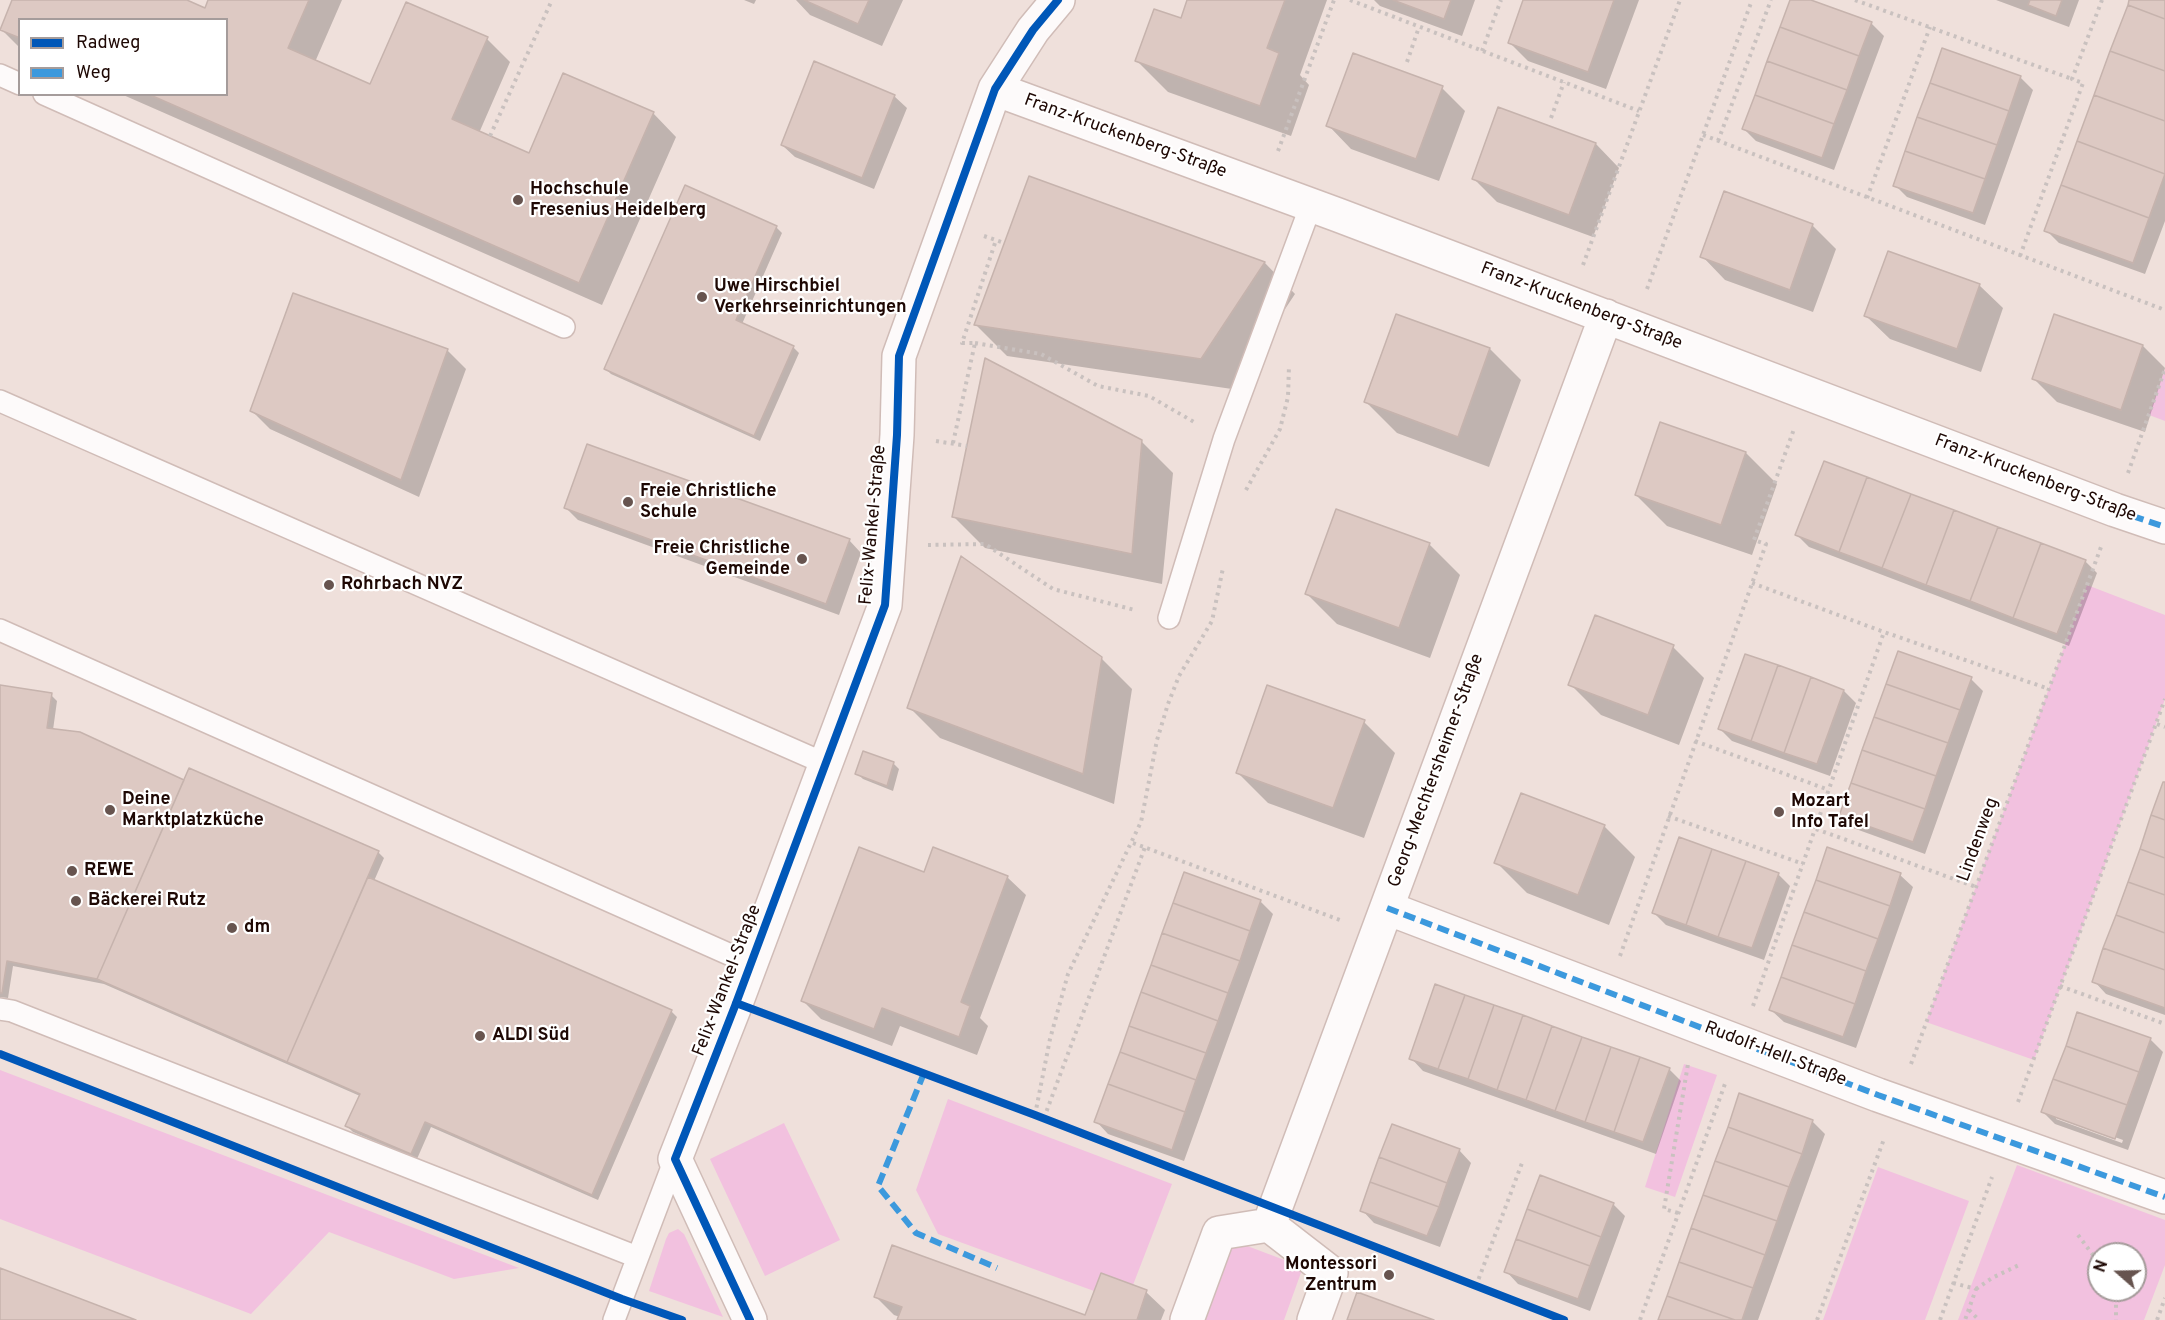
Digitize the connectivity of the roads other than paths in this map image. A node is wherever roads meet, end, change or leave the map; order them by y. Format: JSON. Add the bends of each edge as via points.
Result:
{"nodes":[{"id":1,"x":1058,"y":0,"type":"edge"},
{"id":2,"x":0,"y":75,"type":"edge"},
{"id":3,"x":18,"y":83,"type":"edge"},
{"id":4,"x":996,"y":89,"type":"junction"},
{"id":5,"x":48,"y":96,"type":"edge"},
{"id":6,"x":1311,"y":205,"type":"junction"},
{"id":7,"x":1620,"y":321,"type":"junction"},
{"id":8,"x":564,"y":327,"type":"dead end"},
{"id":9,"x":0,"y":401,"type":"edge"},
{"id":10,"x":2165,"y":527,"type":"edge"},
{"id":11,"x":1169,"y":618,"type":"road end"},
{"id":12,"x":0,"y":630,"type":"edge"},
{"id":13,"x":826,"y":764,"type":"junction"},
{"id":14,"x":1382,"y":921,"type":"junction"},
{"id":15,"x":751,"y":964,"type":"junction"},
{"id":16,"x":0,"y":1009,"type":"edge"},
{"id":17,"x":675,"y":1159,"type":"junction"},
{"id":18,"x":2165,"y":1197,"type":"edge"},
{"id":19,"x":1269,"y":1225,"type":"junction"},
{"id":20,"x":637,"y":1257,"type":"junction"},
{"id":21,"x":614,"y":1320,"type":"edge"},
{"id":22,"x":750,"y":1320,"type":"edge"},
{"id":23,"x":1187,"y":1320,"type":"edge"},
{"id":24,"x":1314,"y":1320,"type":"edge"}],
"edges":[{"from":1,"to":4,"type":"street","name":"Felix-Wankel-Straße","via":[[1033,30]]},
{"from":2,"to":3,"type":"lane"},
{"from":4,"to":6,"type":"street","name":"Franz-Kruckenberg-Straße"},
{"from":4,"to":13,"type":"street","name":"Felix-Wankel-Straße","via":[[899,356],[885,605]]},
{"from":5,"to":8,"type":"lane"},
{"from":6,"to":7,"type":"street","name":"Franz-Kruckenberg-Straße"},
{"from":6,"to":11,"type":"lane","via":[[1224,439]]},
{"from":7,"to":10,"type":"street","name":"Franz-Kruckenberg-Straße"},
{"from":7,"to":14,"type":"street","name":"Georg-Mechtersheimer-Straße"},
{"from":9,"to":13,"type":"lane"},
{"from":12,"to":15,"type":"lane"},
{"from":13,"to":15,"type":"street","name":"Felix-Wankel-Straße"},
{"from":14,"to":18,"type":"street","name":"Rudolf-Hell-Straße","via":[[1608,991]]},
{"from":14,"to":19,"type":"street","name":"Georg-Mechtersheimer-Straße"},
{"from":15,"to":17,"type":"street","name":"Felix-Wankel-Straße"},
{"from":16,"to":20,"type":"lane"},
{"from":17,"to":20,"type":"lane"},
{"from":17,"to":22,"type":"street"},
{"from":19,"to":23,"type":"street","via":[[1219,1233]]},
{"from":19,"to":24,"type":"street","via":[[1331,1273]]},
{"from":20,"to":21,"type":"lane"}]}
